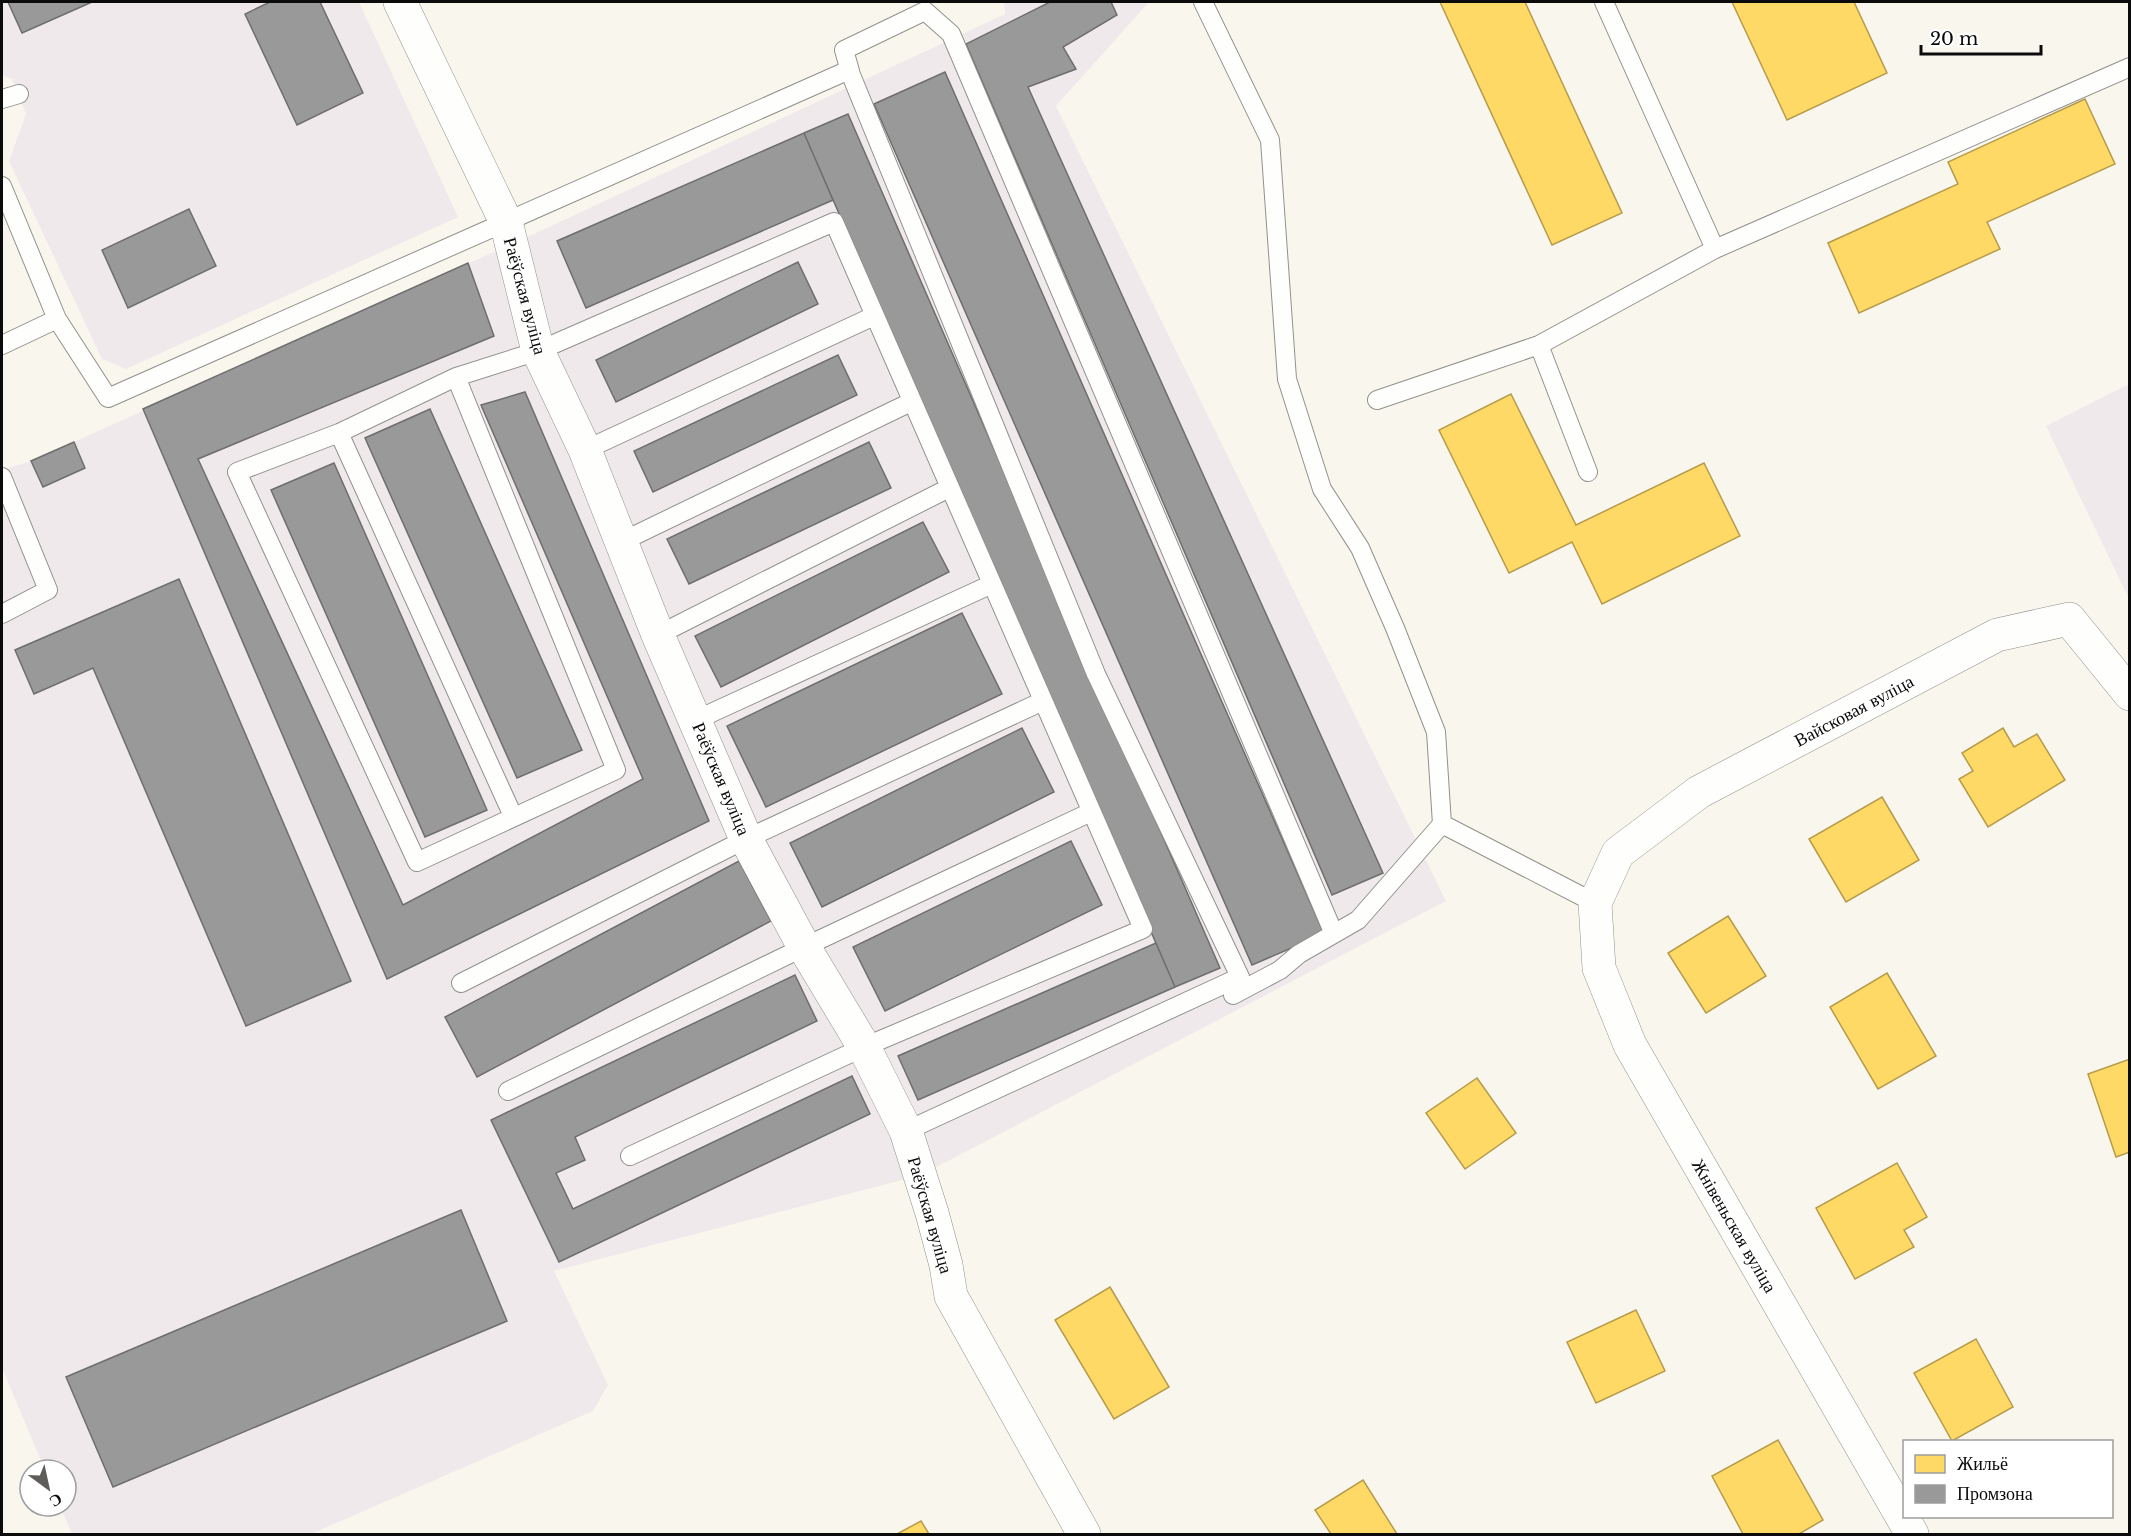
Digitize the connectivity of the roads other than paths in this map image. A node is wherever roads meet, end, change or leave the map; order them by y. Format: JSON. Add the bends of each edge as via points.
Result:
{"nodes":[{"id":1,"x":400,"y":2,"type":"edge"},
{"id":2,"x":1203,"y":2,"type":"edge"},
{"id":3,"x":1604,"y":2,"type":"edge"},
{"id":4,"x":2130,"y":67,"type":"edge"},
{"id":5,"x":850,"y":71,"type":"junction"},
{"id":6,"x":2,"y":186,"type":"edge"},
{"id":7,"x":506,"y":222,"type":"junction"},
{"id":8,"x":1715,"y":249,"type":"junction"},
{"id":9,"x":874,"y":316,"type":"junction"},
{"id":10,"x":57,"y":319,"type":"junction"},
{"id":11,"x":2,"y":345,"type":"edge"},
{"id":12,"x":1539,"y":345,"type":"junction"},
{"id":13,"x":538,"y":351,"type":"junction"},
{"id":14,"x":456,"y":377,"type":"junction"},
{"id":15,"x":1377,"y":400,"type":"dead end"},
{"id":16,"x":911,"y":402,"type":"junction"},
{"id":17,"x":339,"y":433,"type":"junction"},
{"id":18,"x":585,"y":450,"type":"junction"},
{"id":19,"x":1588,"y":472,"type":"dead end"},
{"id":20,"x":2,"y":477,"type":"edge"},
{"id":21,"x":949,"y":488,"type":"junction"},
{"id":22,"x":621,"y":542,"type":"junction"},
{"id":23,"x":992,"y":584,"type":"junction"},
{"id":24,"x":2,"y":614,"type":"edge"},
{"id":25,"x":658,"y":635,"type":"junction"},
{"id":26,"x":2130,"y":694,"type":"edge"},
{"id":27,"x":1043,"y":701,"type":"junction"},
{"id":28,"x":696,"y":720,"type":"junction"},
{"id":29,"x":1091,"y":812,"type":"junction"},
{"id":30,"x":513,"y":816,"type":"junction"},
{"id":31,"x":1442,"y":824,"type":"junction"},
{"id":32,"x":746,"y":839,"type":"junction"},
{"id":33,"x":1595,"y":903,"type":"junction"},
{"id":34,"x":1334,"y":934,"type":"junction"},
{"id":35,"x":804,"y":947,"type":"junction"},
{"id":36,"x":1240,"y":977,"type":"junction"},
{"id":37,"x":461,"y":983,"type":"dead end"},
{"id":38,"x":864,"y":1047,"type":"junction"},
{"id":39,"x":508,"y":1091,"type":"dead end"},
{"id":40,"x":906,"y":1131,"type":"junction"},
{"id":41,"x":630,"y":1156,"type":"dead end"},
{"id":42,"x":1084,"y":1534,"type":"edge"},
{"id":43,"x":1912,"y":1534,"type":"edge"}],
"edges":[{"from":1,"to":7,"type":"street","name":"Раёўская вуліца"},
{"from":2,"to":31,"type":"lane","via":[[1270,140],[1287,379],[1322,489],[1360,548],[1436,732]]},
{"from":3,"to":8,"type":"lane"},
{"from":4,"to":8,"type":"lane"},
{"from":5,"to":7,"type":"lane"},
{"from":5,"to":34,"type":"lane","via":[[844,50],[925,11],[951,34]]},
{"from":5,"to":36,"type":"lane","via":[[1096,674]]},
{"from":6,"to":10,"type":"lane"},
{"from":7,"to":10,"type":"lane","via":[[108,398]]},
{"from":7,"to":13,"type":"street","name":"Раёўская вуліца"},
{"from":8,"to":12,"type":"lane"},
{"from":9,"to":13,"type":"lane","via":[[834,222]]},
{"from":9,"to":16,"type":"lane"},
{"from":9,"to":18,"type":"lane"},
{"from":10,"to":11,"type":"lane"},
{"from":12,"to":15,"type":"lane"},
{"from":12,"to":19,"type":"lane"},
{"from":13,"to":14,"type":"lane"},
{"from":13,"to":18,"type":"street","name":"Раёўская вуліца"},
{"from":14,"to":17,"type":"lane"},
{"from":14,"to":30,"type":"lane","via":[[616,770]]},
{"from":16,"to":21,"type":"lane"},
{"from":16,"to":22,"type":"lane"},
{"from":17,"to":30,"type":"lane"},
{"from":17,"to":30,"type":"lane","via":[[237,472],[417,862]]},
{"from":18,"to":22,"type":"street","name":"Раёўская вуліца"},
{"from":20,"to":24,"type":"lane","via":[[48,590]]},
{"from":21,"to":23,"type":"lane"},
{"from":21,"to":25,"type":"lane"},
{"from":22,"to":25,"type":"street","name":"Раёўская вуліца"},
{"from":23,"to":27,"type":"lane"},
{"from":23,"to":28,"type":"lane"},
{"from":25,"to":28,"type":"street","name":"Раёўская вуліца"},
{"from":26,"to":33,"type":"street","name":"Вайсковая вуліца","via":[[2069,620],[1997,635],[1699,792],[1618,854]]},
{"from":27,"to":29,"type":"lane"},
{"from":27,"to":32,"type":"lane"},
{"from":28,"to":32,"type":"street","name":"Раёўская вуліца"},
{"from":29,"to":35,"type":"lane"},
{"from":29,"to":38,"type":"lane","via":[[1143,929]]},
{"from":31,"to":33,"type":"lane"},
{"from":31,"to":34,"type":"lane","via":[[1358,920]]},
{"from":32,"to":35,"type":"street","name":"Раёўская вуліца"},
{"from":32,"to":37,"type":"lane"},
{"from":33,"to":43,"type":"street","name":"Жнівеньская вуліца","via":[[1599,968],[1630,1045]]},
{"from":34,"to":36,"type":"lane","via":[[1233,995]]},
{"from":35,"to":38,"type":"street","name":"Раёўская вуліца"},
{"from":35,"to":39,"type":"lane"},
{"from":36,"to":40,"type":"lane"},
{"from":38,"to":40,"type":"street","name":"Раёўская вуліца"},
{"from":38,"to":41,"type":"lane"},
{"from":40,"to":42,"type":"street","name":"Раёўская вуліца","via":[[932,1213],[951,1296]]}]}
